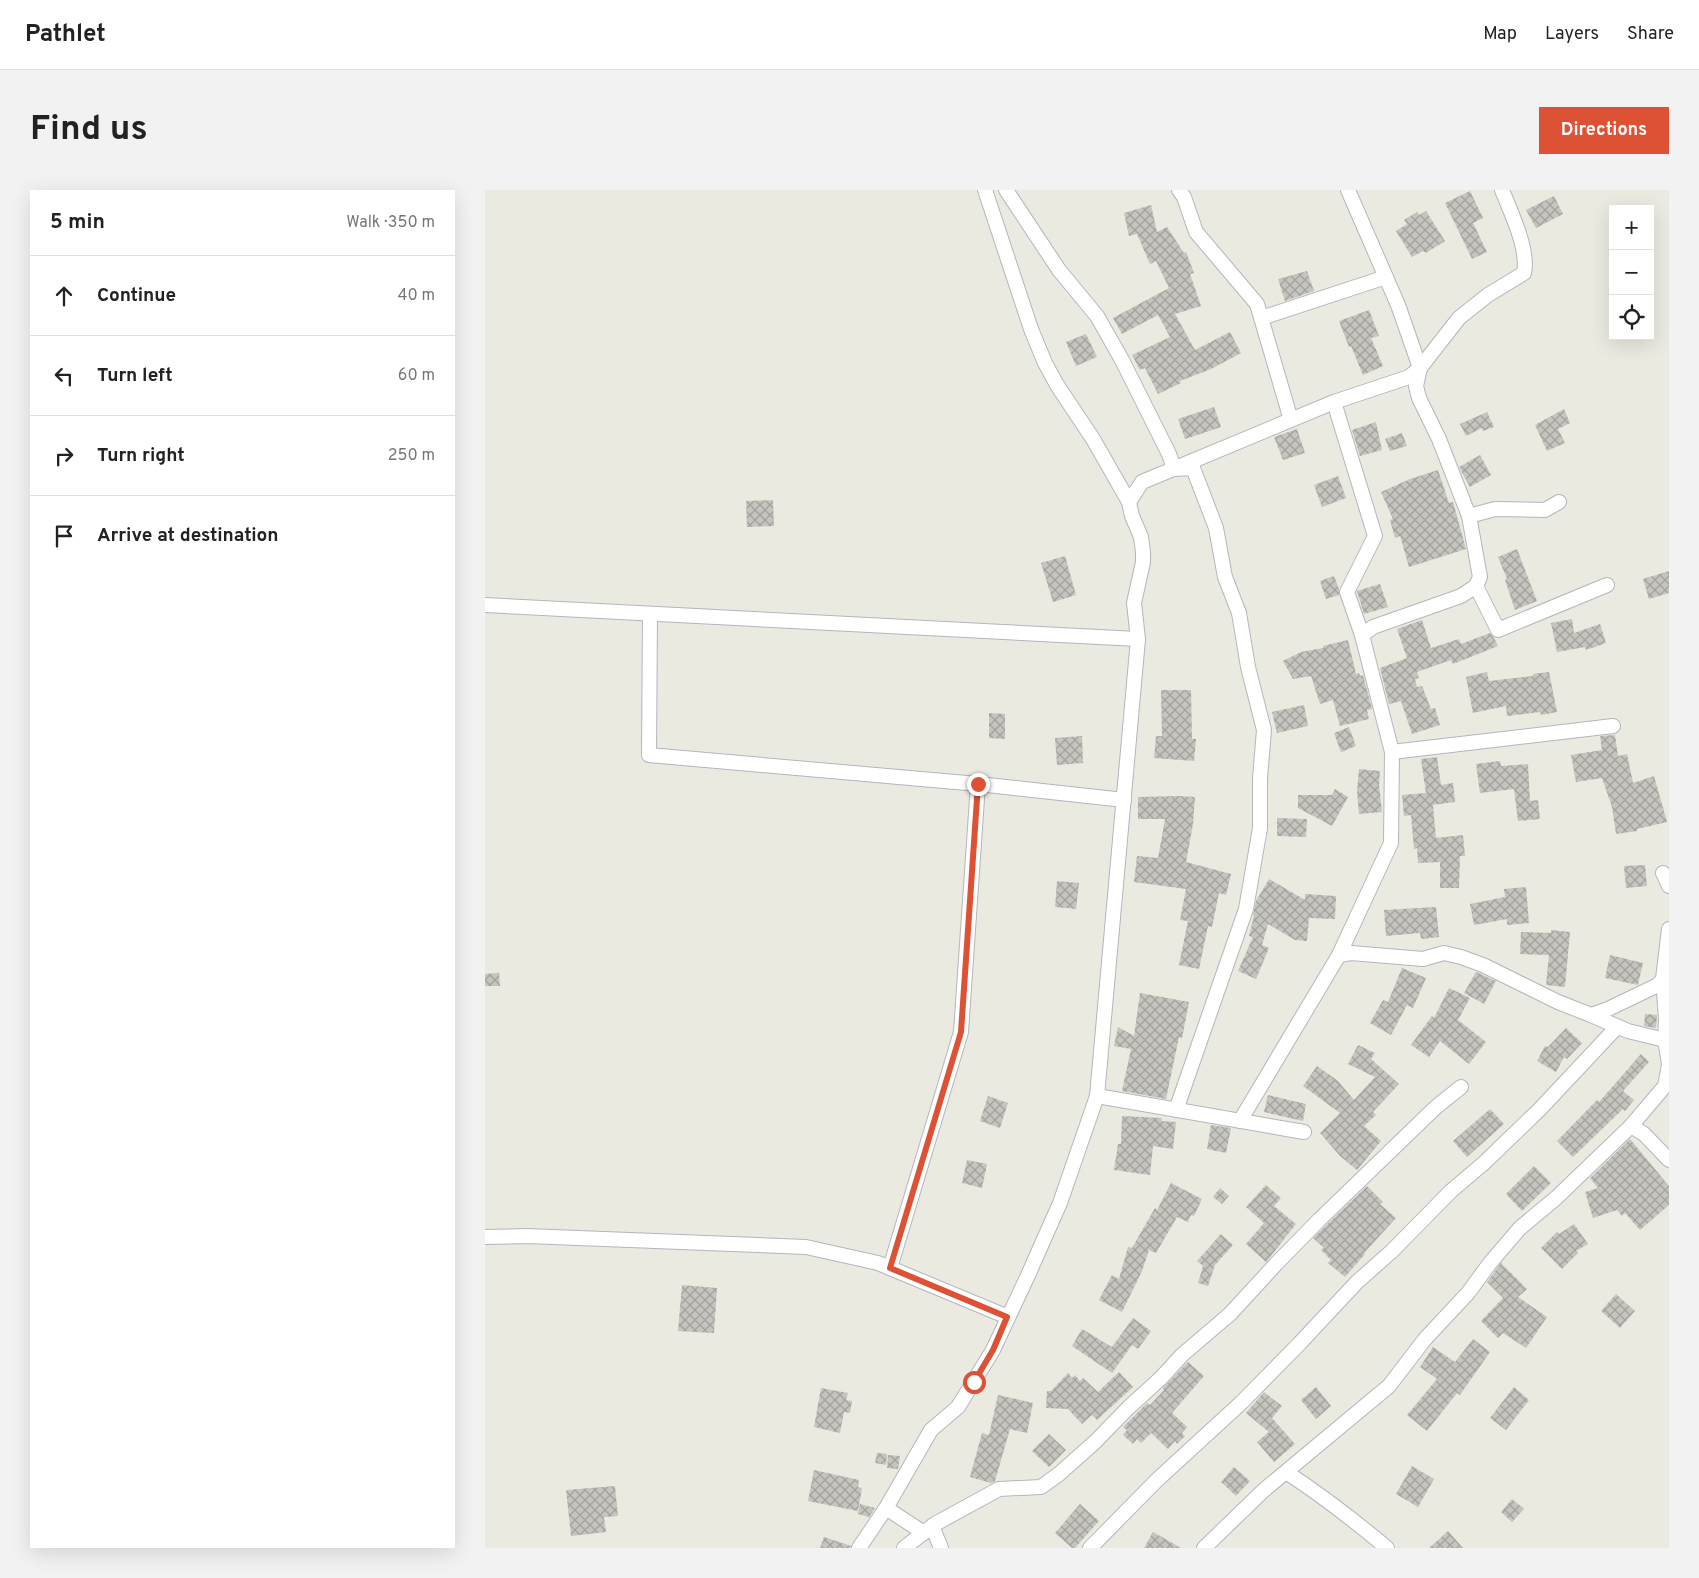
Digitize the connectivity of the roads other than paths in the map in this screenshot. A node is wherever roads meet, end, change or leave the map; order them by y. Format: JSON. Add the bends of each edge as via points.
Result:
{"nodes":[{"id":1,"x":985,"y":190,"type":"edge"},
{"id":2,"x":1006,"y":190,"type":"edge"},
{"id":3,"x":1179,"y":190,"type":"edge"},
{"id":4,"x":1348,"y":190,"type":"edge"},
{"id":5,"x":1503,"y":190,"type":"edge"},
{"id":6,"x":1386,"y":277,"type":"junction"},
{"id":7,"x":1261,"y":318,"type":"junction"},
{"id":8,"x":1420,"y":368,"type":"junction"},
{"id":9,"x":1334,"y":402,"type":"junction"},
{"id":10,"x":1291,"y":420,"type":"junction"},
{"id":11,"x":1174,"y":469,"type":"junction"},
{"id":12,"x":1129,"y":502,"type":"junction"},
{"id":13,"x":1559,"y":502,"type":"dead end"},
{"id":14,"x":1469,"y":516,"type":"junction"},
{"id":15,"x":1607,"y":585,"type":"dead end"},
{"id":16,"x":1476,"y":586,"type":"junction"},
{"id":17,"x":485,"y":605,"type":"edge"},
{"id":18,"x":650,"y":614,"type":"junction"},
{"id":19,"x":1363,"y":635,"type":"junction"},
{"id":20,"x":1138,"y":639,"type":"junction"},
{"id":21,"x":1613,"y":726,"type":"dead end"},
{"id":22,"x":1392,"y":752,"type":"junction"},
{"id":23,"x":978,"y":784,"type":"junction"},
{"id":24,"x":1124,"y":800,"type":"junction"},
{"id":25,"x":1669,"y":929,"type":"edge"},
{"id":26,"x":1339,"y":955,"type":"junction"},
{"id":27,"x":1663,"y":979,"type":"junction"},
{"id":28,"x":1591,"y":1015,"type":"junction"},
{"id":29,"x":1617,"y":1027,"type":"junction"},
{"id":30,"x":1665,"y":1040,"type":"junction"},
{"id":31,"x":1669,"y":1064,"type":"edge"},
{"id":32,"x":1461,"y":1087,"type":"dead end"},
{"id":33,"x":1097,"y":1096,"type":"junction"},
{"id":34,"x":1177,"y":1110,"type":"junction"},
{"id":35,"x":1240,"y":1121,"type":"junction"},
{"id":36,"x":1631,"y":1126,"type":"junction"},
{"id":37,"x":1304,"y":1132,"type":"dead end"},
{"id":38,"x":1669,"y":1160,"type":"edge"},
{"id":39,"x":485,"y":1237,"type":"edge"},
{"id":40,"x":890,"y":1268,"type":"junction"},
{"id":41,"x":1007,"y":1317,"type":"junction"},
{"id":42,"x":1285,"y":1472,"type":"junction"},
{"id":43,"x":886,"y":1508,"type":"junction"},
{"id":44,"x":928,"y":1530,"type":"junction"},
{"id":45,"x":859,"y":1548,"type":"edge"},
{"id":46,"x":904,"y":1548,"type":"edge"},
{"id":47,"x":941,"y":1548,"type":"edge"},
{"id":48,"x":1090,"y":1548,"type":"edge"},
{"id":49,"x":1204,"y":1548,"type":"edge"},
{"id":50,"x":1387,"y":1548,"type":"edge"}],
"edges":[{"from":1,"to":12,"type":"street","via":[[1045,364]]},
{"from":2,"to":11,"type":"street","via":[[1059,270],[1097,316],[1122,360]]},
{"from":3,"to":7,"type":"street","via":[[1196,232],[1257,304]]},
{"from":4,"to":6,"type":"street"},
{"from":5,"to":8,"type":"street","via":[[1523,249],[1524,273],[1459,318]]},
{"from":6,"to":7,"type":"street"},
{"from":6,"to":8,"type":"street"},
{"from":7,"to":10,"type":"street"},
{"from":8,"to":9,"type":"street","via":[[1409,377]]},
{"from":8,"to":14,"type":"street","via":[[1416,386],[1419,398]]},
{"from":9,"to":10,"type":"street"},
{"from":9,"to":19,"type":"street","via":[[1375,536],[1347,592]]},
{"from":10,"to":11,"type":"street"},
{"from":11,"to":12,"type":"street","via":[[1142,482]]},
{"from":11,"to":34,"type":"street","via":[[1193,468],[1217,528],[1225,577],[1239,613],[1264,730],[1259,828],[1246,909]]},
{"from":12,"to":20,"type":"street","via":[[1143,552],[1134,603]]},
{"from":13,"to":14,"type":"street","via":[[1545,510],[1495,509]]},
{"from":14,"to":16,"type":"street","via":[[1481,577]]},
{"from":15,"to":16,"type":"street","via":[[1498,630]]},
{"from":16,"to":19,"type":"street","via":[[1461,596],[1373,627]]},
{"from":17,"to":18,"type":"street"},
{"from":18,"to":20,"type":"street"},
{"from":18,"to":23,"type":"street","via":[[649,756]]},
{"from":19,"to":22,"type":"street"},
{"from":20,"to":24,"type":"street"},
{"from":21,"to":22,"type":"street"},
{"from":22,"to":26,"type":"street","via":[[1391,843]]},
{"from":23,"to":24,"type":"street"},
{"from":23,"to":40,"type":"street","via":[[961,1032]]},
{"from":24,"to":33,"type":"street"},
{"from":25,"to":27,"type":"street"},
{"from":26,"to":28,"type":"street","via":[[1351,953],[1423,959],[1444,953],[1461,957]]},
{"from":26,"to":35,"type":"street"},
{"from":27,"to":28,"type":"street","via":[[1658,985]]},
{"from":27,"to":30,"type":"street","via":[[1667,1019]]},
{"from":28,"to":29,"type":"street"},
{"from":29,"to":30,"type":"street"},
{"from":29,"to":48,"type":"street","via":[[1540,1109],[1357,1282],[1241,1403]]},
{"from":30,"to":31,"type":"street"},
{"from":31,"to":36,"type":"street","via":[[1665,1086]]},
{"from":32,"to":44,"type":"street","via":[[1436,1107],[1314,1226],[1230,1314],[1181,1355],[1059,1474],[1041,1487],[999,1489]]},
{"from":33,"to":34,"type":"street"},
{"from":33,"to":41,"type":"street","via":[[1060,1203]]},
{"from":34,"to":35,"type":"street"},
{"from":35,"to":37,"type":"street"},
{"from":36,"to":38,"type":"street","via":[[1645,1134]]},
{"from":36,"to":42,"type":"street","via":[[1520,1228],[1389,1386]]},
{"from":39,"to":40,"type":"street","via":[[806,1247]]},
{"from":40,"to":41,"type":"street"},
{"from":41,"to":43,"type":"street","via":[[993,1350],[958,1407],[931,1430]]},
{"from":42,"to":49,"type":"street"},
{"from":42,"to":50,"type":"street","via":[[1331,1502]]},
{"from":43,"to":44,"type":"street"},
{"from":43,"to":45,"type":"street"},
{"from":44,"to":46,"type":"street"},
{"from":44,"to":47,"type":"street"}]}
